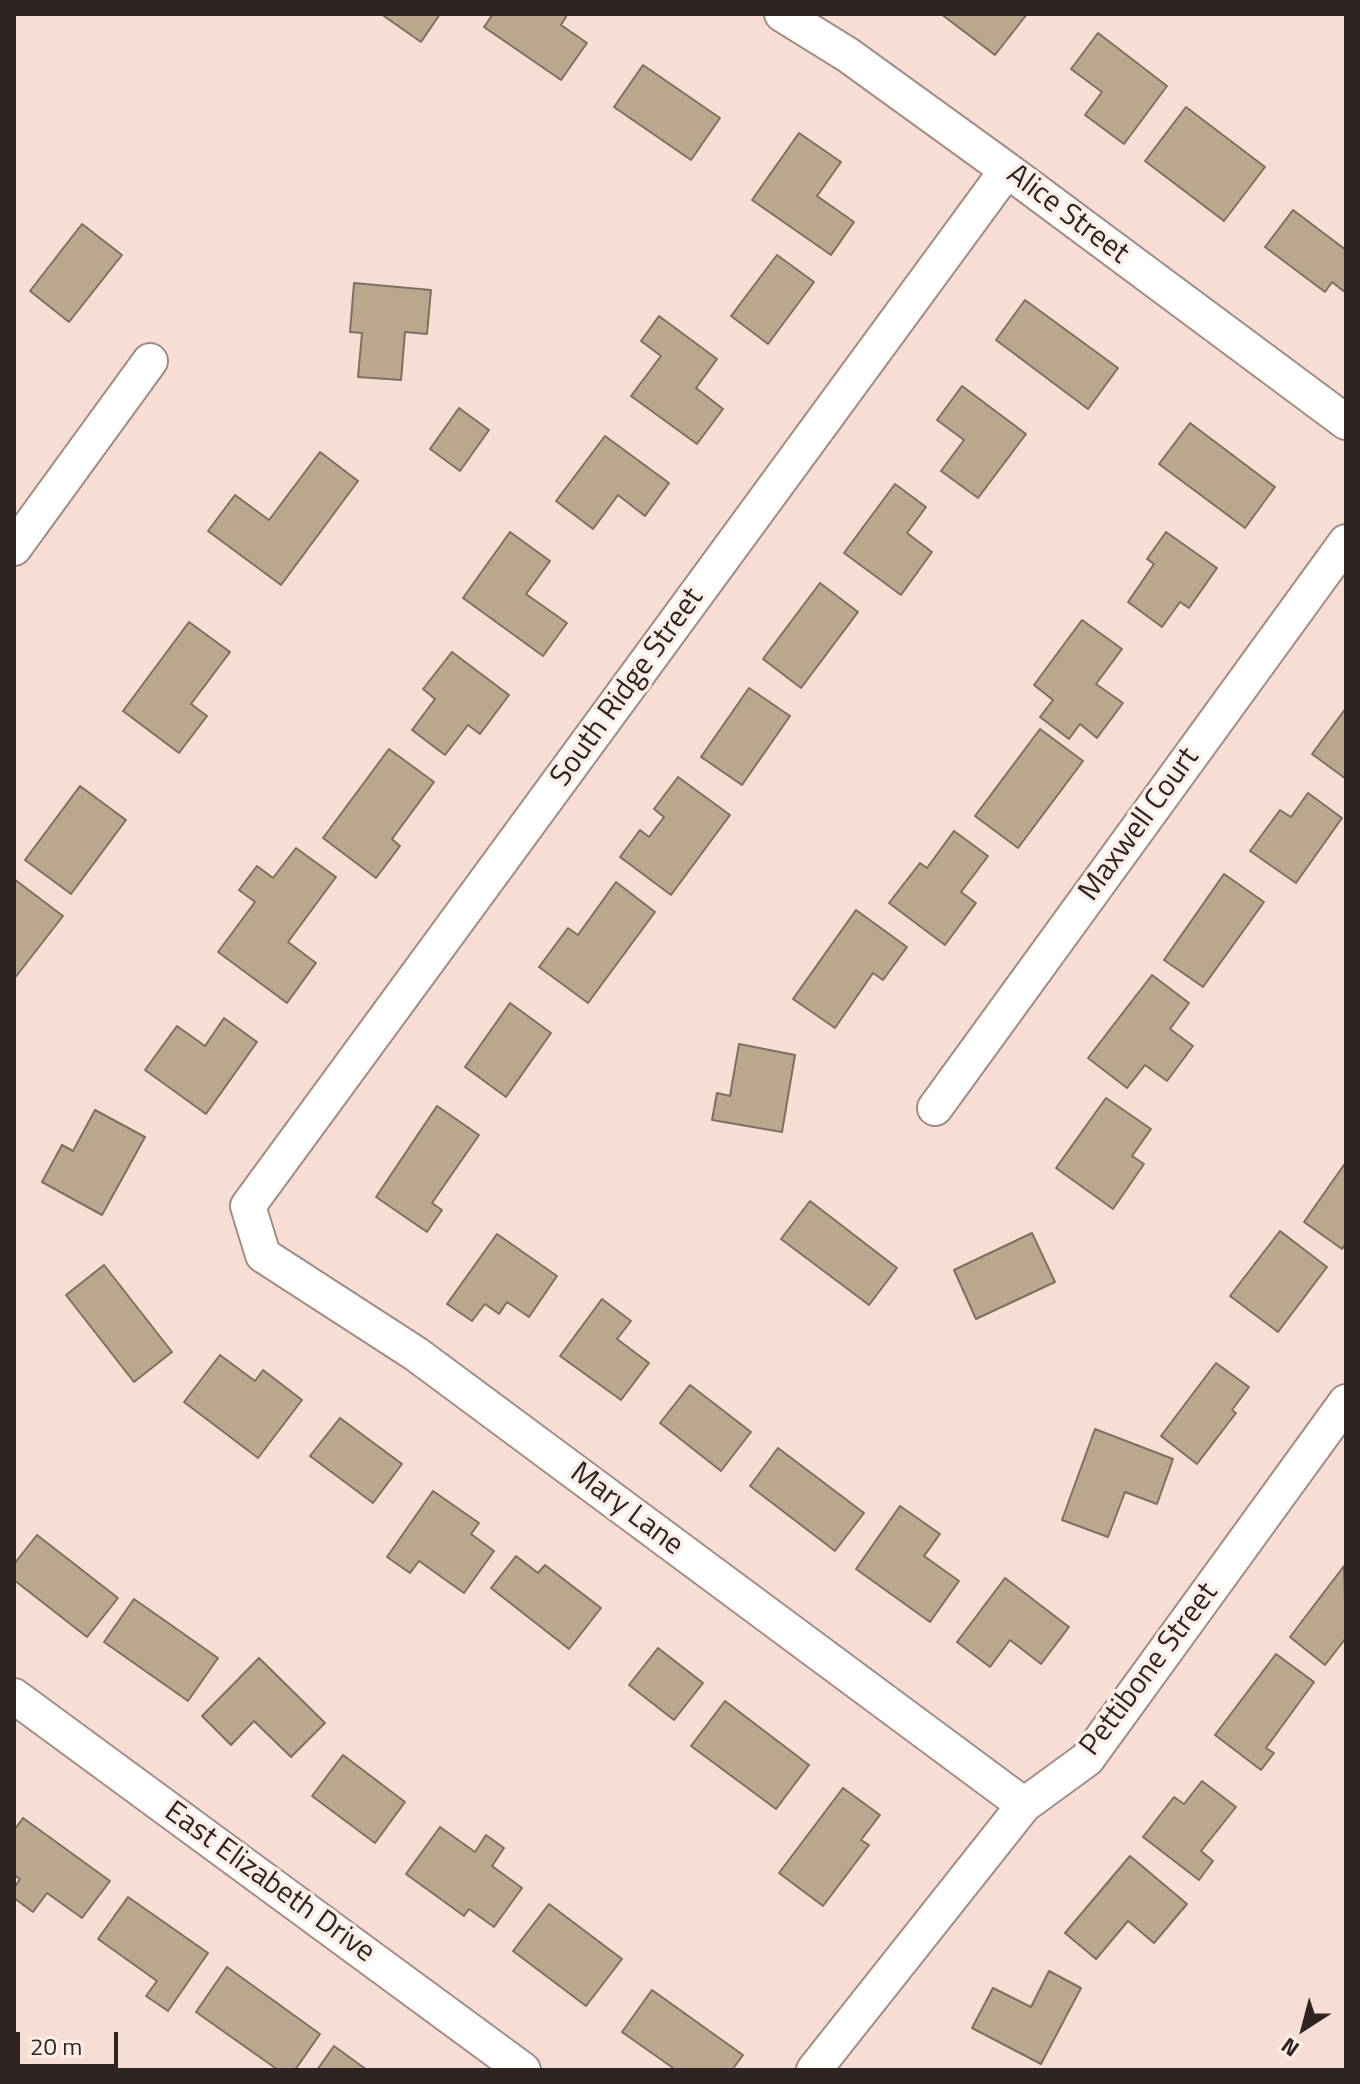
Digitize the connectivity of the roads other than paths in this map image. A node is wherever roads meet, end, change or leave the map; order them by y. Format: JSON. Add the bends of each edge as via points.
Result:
{"nodes":[{"id":1,"x":782,"y":14,"type":"edge"},
{"id":2,"x":1007,"y":170,"type":"junction"},
{"id":3,"x":150,"y":361,"type":"dead end"},
{"id":4,"x":1346,"y":422,"type":"edge"},
{"id":5,"x":1346,"y":542,"type":"edge"},
{"id":6,"x":14,"y":548,"type":"edge"},
{"id":7,"x":935,"y":1108,"type":"dead end"},
{"id":8,"x":248,"y":1206,"type":"joint"},
{"id":9,"x":1346,"y":1402,"type":"edge"},
{"id":10,"x":14,"y":1696,"type":"edge"},
{"id":11,"x":1024,"y":1805,"type":"junction"},
{"id":12,"x":523,"y":2070,"type":"edge"},
{"id":13,"x":814,"y":2070,"type":"edge"}],
"edges":[{"from":1,"to":2,"type":"street","name":"Alice Street"},
{"from":2,"to":4,"type":"street","name":"Alice Street"},
{"from":2,"to":8,"type":"street","name":"South Ridge Street"},
{"from":3,"to":6,"type":"street"},
{"from":5,"to":7,"type":"street","name":"Maxwell Court"},
{"from":8,"to":11,"type":"street","name":"Mary Lane","via":[[263,1255],[416,1354]]},
{"from":9,"to":11,"type":"street","name":"Pettibone Street","via":[[1087,1759]]},
{"from":10,"to":12,"type":"street","name":"East Elizabeth Drive"},
{"from":11,"to":13,"type":"street","name":"Pettibone Street"}]}
